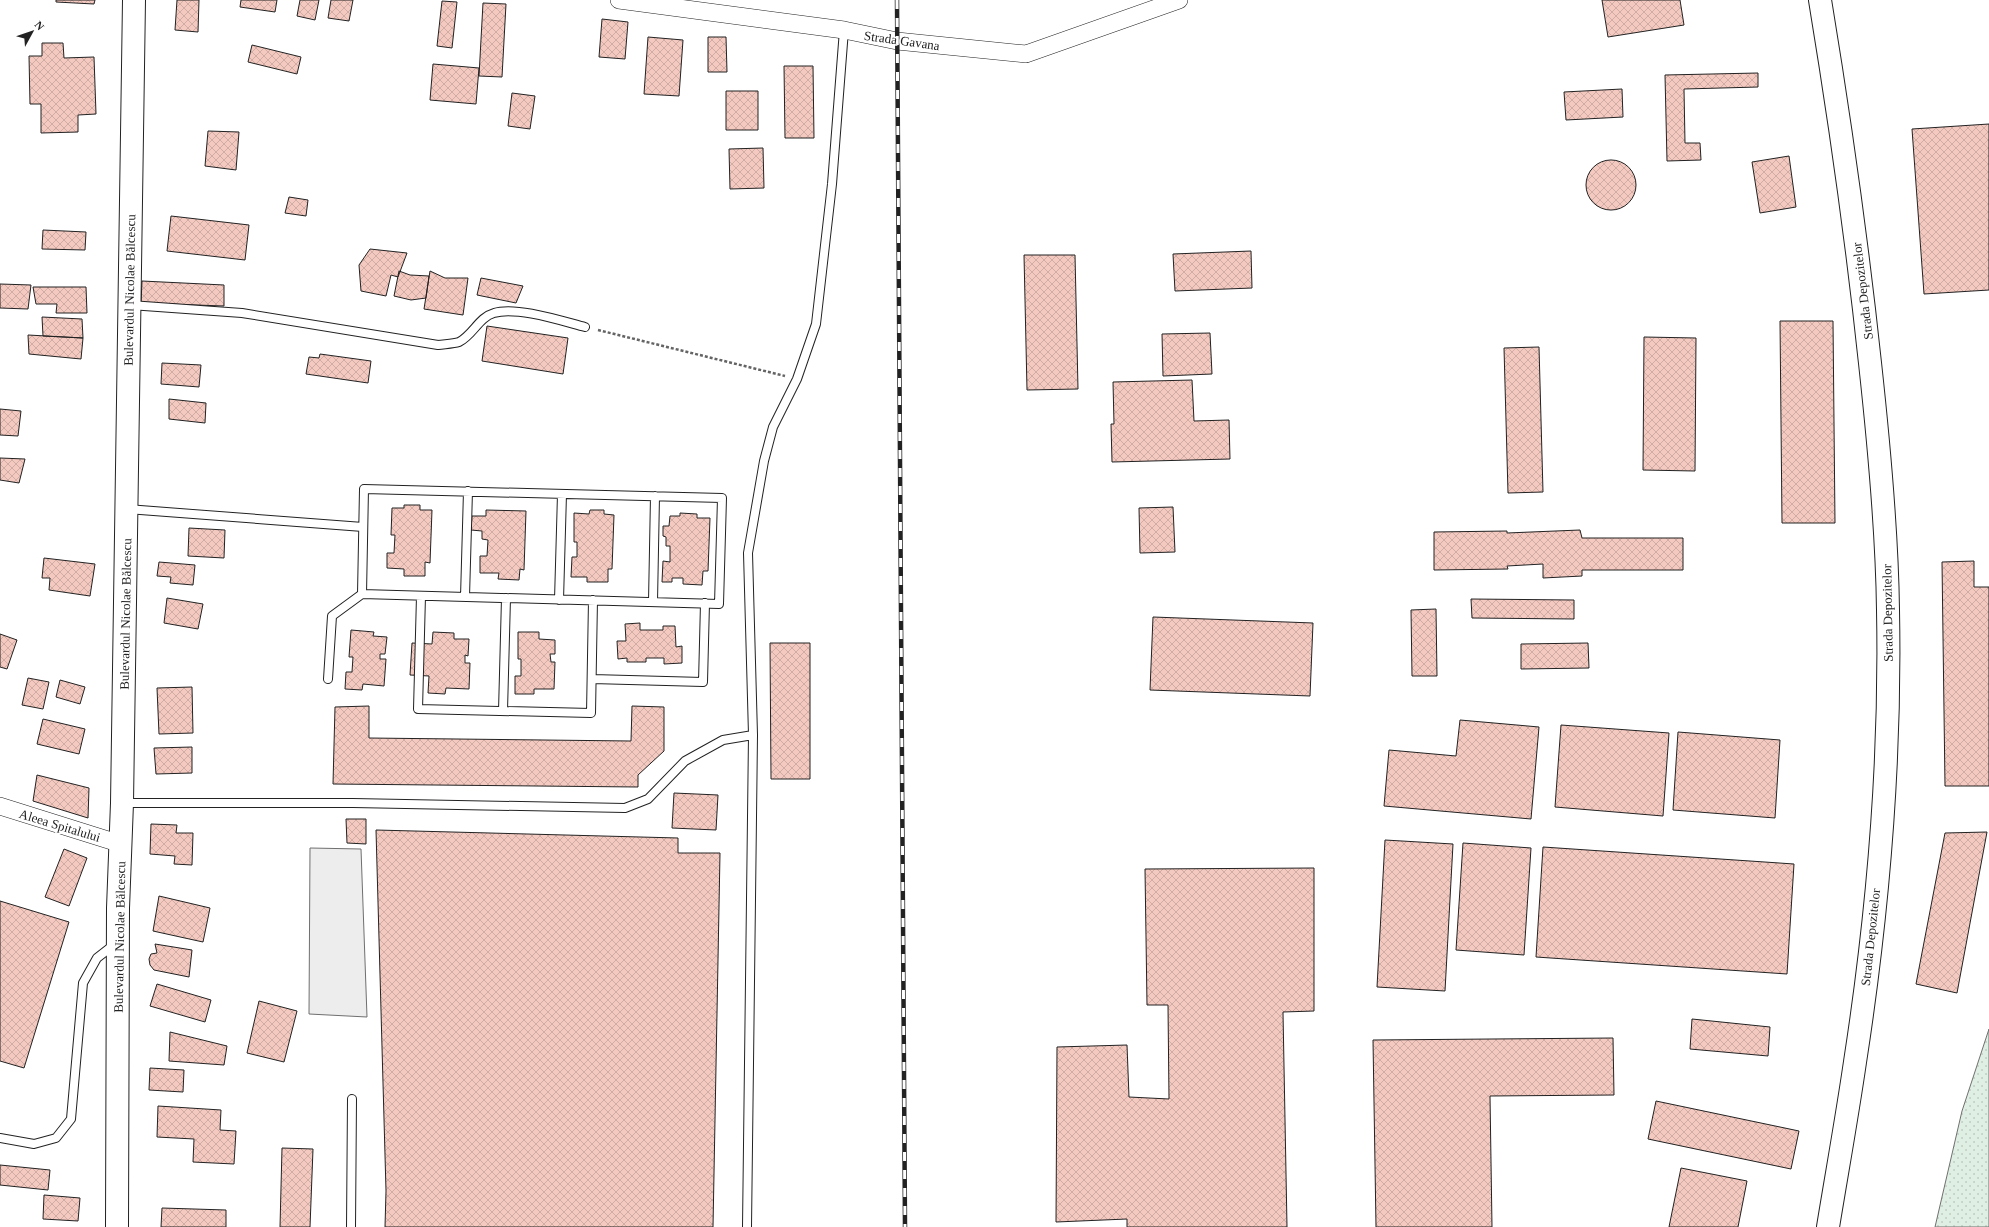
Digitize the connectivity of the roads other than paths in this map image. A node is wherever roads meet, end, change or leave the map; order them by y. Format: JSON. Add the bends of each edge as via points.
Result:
{"nodes":[{"id":1,"x":134,"y":0,"type":"edge"},
{"id":2,"x":619,"y":0,"type":"edge"},
{"id":3,"x":1178,"y":0,"type":"edge"},
{"id":4,"x":1820,"y":0,"type":"edge"},
{"id":5,"x":844,"y":30,"type":"junction"},
{"id":6,"x":129,"y":305,"type":"junction"},
{"id":7,"x":585,"y":326,"type":"road end"},
{"id":8,"x":468,"y":491,"type":"junction"},
{"id":9,"x":562,"y":494,"type":"junction"},
{"id":10,"x":655,"y":496,"type":"junction"},
{"id":11,"x":126,"y":508,"type":"junction"},
{"id":12,"x":363,"y":527,"type":"junction"},
{"id":13,"x":362,"y":594,"type":"junction"},
{"id":14,"x":421,"y":596,"type":"junction"},
{"id":15,"x":465,"y":597,"type":"junction"},
{"id":16,"x":506,"y":598,"type":"junction"},
{"id":17,"x":560,"y":600,"type":"junction"},
{"id":18,"x":593,"y":600,"type":"junction"},
{"id":19,"x":653,"y":602,"type":"junction"},
{"id":20,"x":705,"y":604,"type":"junction"},
{"id":21,"x":592,"y":679,"type":"junction"},
{"id":22,"x":328,"y":680,"type":"dead end"},
{"id":23,"x":503,"y":711,"type":"junction"},
{"id":24,"x":753,"y":735,"type":"junction"},
{"id":25,"x":122,"y":803,"type":"junction"},
{"id":26,"x":0,"y":806,"type":"edge"},
{"id":27,"x":121,"y":844,"type":"junction"},
{"id":28,"x":118,"y":942,"type":"junction"},
{"id":29,"x":352,"y":1100,"type":"dead end"},
{"id":30,"x":0,"y":1138,"type":"edge"},
{"id":31,"x":117,"y":1227,"type":"edge"},
{"id":32,"x":351,"y":1227,"type":"edge"},
{"id":33,"x":747,"y":1227,"type":"edge"},
{"id":34,"x":1828,"y":1227,"type":"edge"}],
"edges":[{"from":1,"to":6,"type":"main road","name":"Bulevardul Nicolae Bălcescu"},
{"from":2,"to":5,"type":"street","name":"Strada Gavana"},
{"from":3,"to":5,"type":"street","name":"Strada Gavana","via":[[1026,54],[897,42]]},
{"from":4,"to":34,"type":"main road","name":"Strada Depozitelor","via":[[1843,141],[1864,298],[1879,438],[1889,614],[1886,744],[1871,940],[1856,1060]]},
{"from":5,"to":24,"type":"lane","via":[[832,184],[816,324],[797,379],[773,427],[748,553]]},
{"from":6,"to":7,"type":"lane","via":[[242,313],[438,345],[458,342],[471,333],[484,318],[494,313],[516,311]]},
{"from":6,"to":11,"type":"main road","name":"Bulevardul Nicolae Bălcescu"},
{"from":8,"to":9,"type":"lane"},
{"from":8,"to":12,"type":"lane","via":[[364,489]]},
{"from":8,"to":15,"type":"lane"},
{"from":9,"to":10,"type":"lane"},
{"from":9,"to":17,"type":"lane"},
{"from":10,"to":19,"type":"lane"},
{"from":10,"to":20,"type":"lane","via":[[722,498],[719,604]]},
{"from":11,"to":12,"type":"lane"},
{"from":11,"to":25,"type":"main road","name":"Bulevardul Nicolae Bălcescu"},
{"from":12,"to":13,"type":"lane"},
{"from":13,"to":14,"type":"lane"},
{"from":13,"to":22,"type":"lane","via":[[332,616]]},
{"from":14,"to":15,"type":"lane"},
{"from":14,"to":23,"type":"lane","via":[[418,709]]},
{"from":15,"to":16,"type":"lane"},
{"from":16,"to":17,"type":"lane"},
{"from":16,"to":23,"type":"lane"},
{"from":17,"to":18,"type":"lane"},
{"from":18,"to":19,"type":"lane"},
{"from":18,"to":21,"type":"lane"},
{"from":19,"to":20,"type":"lane"},
{"from":20,"to":21,"type":"lane","via":[[703,682]]},
{"from":21,"to":23,"type":"lane","via":[[591,713]]},
{"from":24,"to":25,"type":"lane","via":[[723,740],[685,761],[648,798],[625,808],[353,803]]},
{"from":24,"to":33,"type":"lane"},
{"from":25,"to":27,"type":"main road","name":"Bulevardul Nicolae Bălcescu"},
{"from":26,"to":27,"type":"street","name":"Aleea Spitalului"},
{"from":27,"to":28,"type":"main road","name":"Bulevardul Nicolae Bălcescu"},
{"from":28,"to":30,"type":"lane","via":[[97,958],[83,983],[71,1119],[56,1138],[34,1144]]},
{"from":28,"to":31,"type":"main road","name":"Bulevardul Nicolae Bălcescu"},
{"from":29,"to":32,"type":"lane"}]}
